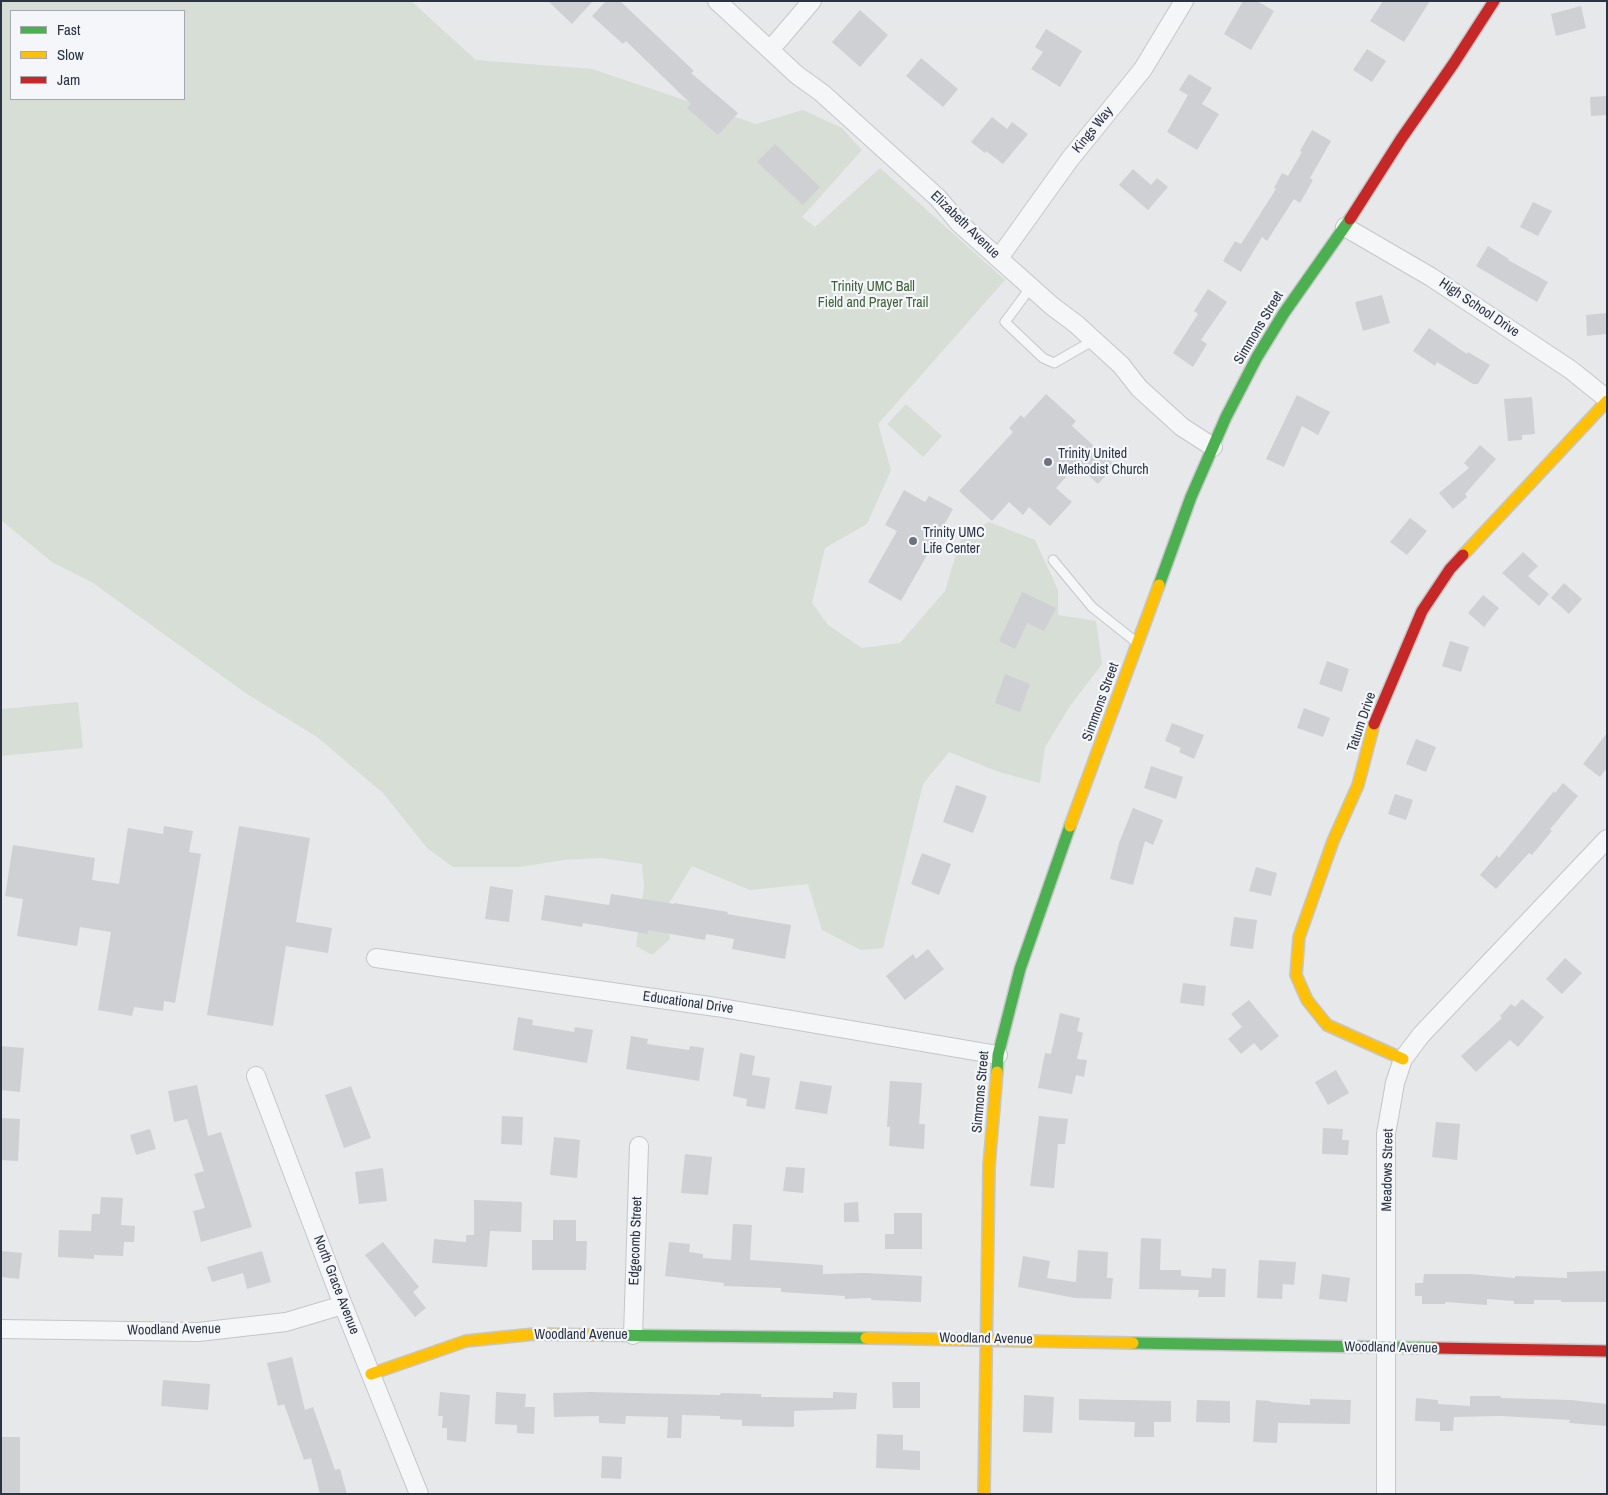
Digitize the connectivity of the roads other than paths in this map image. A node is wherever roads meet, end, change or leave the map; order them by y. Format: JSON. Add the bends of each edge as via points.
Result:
{"nodes":[{"id":1,"x":717,"y":1,"type":"edge"},
{"id":2,"x":812,"y":1,"type":"edge"},
{"id":3,"x":1184,"y":1,"type":"edge"},
{"id":4,"x":1494,"y":1,"type":"edge"},
{"id":5,"x":770,"y":50,"type":"junction"},
{"id":6,"x":1345,"y":227,"type":"junction"},
{"id":7,"x":999,"y":258,"type":"junction"},
{"id":8,"x":1031,"y":287,"type":"junction"},
{"id":9,"x":1094,"y":340,"type":"junction"},
{"id":10,"x":1607,"y":400,"type":"edge"},
{"id":11,"x":1212,"y":447,"type":"junction"},
{"id":12,"x":1053,"y":560,"type":"dead end"},
{"id":13,"x":1138,"y":643,"type":"junction"},
{"id":14,"x":1607,"y":838,"type":"edge"},
{"id":15,"x":376,"y":958,"type":"dead end"},
{"id":16,"x":998,"y":1055,"type":"junction"},
{"id":17,"x":1403,"y":1058,"type":"junction"},
{"id":18,"x":256,"y":1076,"type":"dead end"},
{"id":19,"x":639,"y":1146,"type":"dead end"},
{"id":20,"x":343,"y":1305,"type":"junction"},
{"id":21,"x":1,"y":1329,"type":"edge"},
{"id":22,"x":633,"y":1335,"type":"junction"},
{"id":23,"x":985,"y":1339,"type":"junction"},
{"id":24,"x":1386,"y":1347,"type":"junction"},
{"id":25,"x":1607,"y":1351,"type":"edge"},
{"id":26,"x":371,"y":1374,"type":"junction"},
{"id":27,"x":419,"y":1494,"type":"edge"},
{"id":28,"x":984,"y":1494,"type":"edge"},
{"id":29,"x":1386,"y":1494,"type":"edge"}],
"edges":[{"from":1,"to":5,"type":"street","name":"Elizabeth Avenue"},
{"from":2,"to":5,"type":"street"},
{"from":3,"to":7,"type":"street","name":"Kings Way","via":[[1143,69],[1070,159]]},
{"from":4,"to":6,"type":"street","name":"Simmons Street"},
{"from":5,"to":7,"type":"street","name":"Elizabeth Avenue","via":[[938,198]]},
{"from":6,"to":10,"type":"street","name":"High School Drive","via":[[1438,281],[1571,370]]},
{"from":6,"to":11,"type":"street","name":"Simmons Street","via":[[1257,356]]},
{"from":7,"to":8,"type":"street","name":"Elizabeth Avenue"},
{"from":8,"to":9,"type":"street","name":"Elizabeth Avenue"},
{"from":8,"to":9,"type":"lane","via":[[1005,322],[1043,358],[1054,364]]},
{"from":9,"to":11,"type":"street","name":"Elizabeth Avenue","via":[[1182,427]]},
{"from":10,"to":17,"type":"street","name":"Tatum Drive","via":[[1450,569],[1422,611],[1374,723],[1358,785],[1333,842],[1300,937],[1296,975],[1307,1000],[1327,1025]]},
{"from":11,"to":13,"type":"street","name":"Simmons Street"},
{"from":12,"to":13,"type":"lane","via":[[1092,607]]},
{"from":13,"to":16,"type":"street","name":"Simmons Street","via":[[1020,968]]},
{"from":14,"to":17,"type":"street","name":"Meadows Street"},
{"from":15,"to":16,"type":"street","name":"Educational Drive","via":[[716,1006]]},
{"from":16,"to":23,"type":"street","name":"Simmons Street","via":[[989,1166]]},
{"from":17,"to":24,"type":"street","name":"Meadows Street","via":[[1386,1134]]},
{"from":18,"to":20,"type":"street","name":"North Grace Avenue"},
{"from":19,"to":22,"type":"street","name":"Edgecomb Street"},
{"from":20,"to":21,"type":"street","name":"Woodland Avenue","via":[[286,1322],[198,1332]]},
{"from":20,"to":26,"type":"street","name":"North Grace Avenue"},
{"from":22,"to":23,"type":"street","name":"Woodland Avenue"},
{"from":22,"to":26,"type":"street","name":"Woodland Avenue","via":[[535,1334],[466,1340]]},
{"from":23,"to":24,"type":"street","name":"Woodland Avenue"},
{"from":23,"to":28,"type":"street","name":"Simmons Street"},
{"from":24,"to":25,"type":"street","name":"Woodland Avenue"},
{"from":24,"to":29,"type":"street","name":"Meadows Street"},
{"from":26,"to":27,"type":"street","name":"North Grace Avenue"}]}
